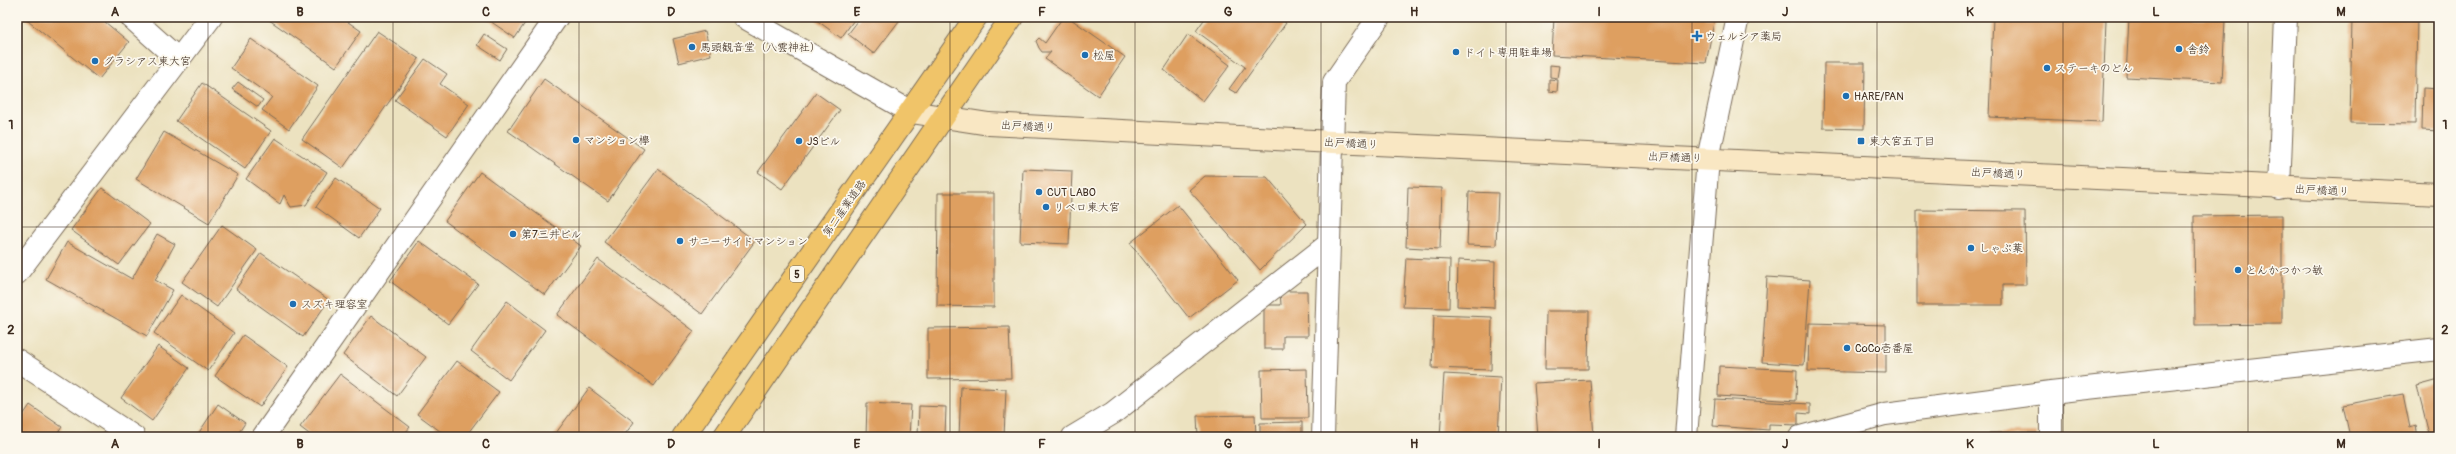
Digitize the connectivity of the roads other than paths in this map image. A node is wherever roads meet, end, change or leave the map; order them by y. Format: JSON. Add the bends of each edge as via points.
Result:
{"nodes":[{"id":1,"x":131,"y":17,"type":"edge"},
{"id":2,"x":211,"y":17,"type":"edge"},
{"id":3,"x":557,"y":17,"type":"edge"},
{"id":4,"x":744,"y":17,"type":"edge"},
{"id":5,"x":976,"y":17,"type":"edge"},
{"id":6,"x":1012,"y":17,"type":"edge"},
{"id":7,"x":1379,"y":17,"type":"edge"},
{"id":8,"x":1738,"y":17,"type":"edge"},
{"id":9,"x":2286,"y":17,"type":"edge"},
{"id":10,"x":179,"y":60,"type":"junction"},
{"id":11,"x":912,"y":112,"type":"junction"},
{"id":12,"x":942,"y":118,"type":"junction"},
{"id":13,"x":1333,"y":142,"type":"junction"},
{"id":14,"x":1708,"y":158,"type":"junction"},
{"id":15,"x":2279,"y":188,"type":"junction"},
{"id":16,"x":2439,"y":194,"type":"edge"},
{"id":17,"x":1329,"y":244,"type":"junction"},
{"id":18,"x":17,"y":273,"type":"edge"},
{"id":19,"x":2439,"y":349,"type":"edge"},
{"id":20,"x":17,"y":360,"type":"edge"},
{"id":21,"x":2051,"y":392,"type":"junction"},
{"id":22,"x":134,"y":437,"type":"edge"},
{"id":23,"x":263,"y":437,"type":"edge"},
{"id":24,"x":683,"y":437,"type":"edge"},
{"id":25,"x":724,"y":437,"type":"edge"},
{"id":26,"x":1073,"y":437,"type":"edge"},
{"id":27,"x":1323,"y":437,"type":"edge"},
{"id":28,"x":1686,"y":437,"type":"edge"},
{"id":29,"x":1800,"y":437,"type":"edge"},
{"id":30,"x":2051,"y":437,"type":"edge"}],
"edges":[{"from":1,"to":10,"type":"street"},
{"from":2,"to":10,"type":"street"},
{"from":3,"to":23,"type":"street"},
{"from":4,"to":11,"type":"street"},
{"from":5,"to":11,"type":"main road","name":"第二産業道路","number":"5"},
{"from":6,"to":12,"type":"main road"},
{"from":7,"to":13,"type":"street","via":[[1334,82]]},
{"from":8,"to":14,"type":"street"},
{"from":9,"to":15,"type":"street"},
{"from":10,"to":18,"type":"street"},
{"from":11,"to":12,"type":"street","name":"出戸橋通り"},
{"from":11,"to":24,"type":"main road","name":"第二産業道路","number":"5"},
{"from":12,"to":13,"type":"street","name":"出戸橋通り","via":[[989,124]]},
{"from":12,"to":25,"type":"main road"},
{"from":13,"to":14,"type":"street","name":"出戸橋通り"},
{"from":13,"to":17,"type":"street"},
{"from":14,"to":15,"type":"street","name":"出戸橋通り"},
{"from":14,"to":28,"type":"street"},
{"from":15,"to":16,"type":"street","name":"出戸橋通り"},
{"from":17,"to":26,"type":"street","via":[[1113,413]]},
{"from":17,"to":27,"type":"street"},
{"from":19,"to":21,"type":"street"},
{"from":20,"to":22,"type":"street"},
{"from":21,"to":29,"type":"street","via":[[1885,414]]},
{"from":21,"to":30,"type":"street"}]}
